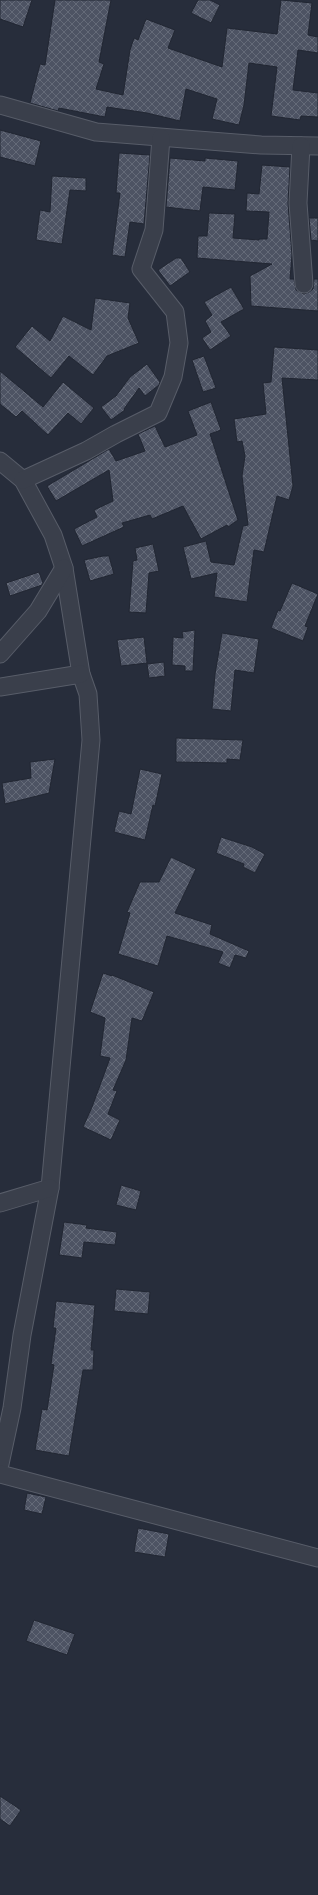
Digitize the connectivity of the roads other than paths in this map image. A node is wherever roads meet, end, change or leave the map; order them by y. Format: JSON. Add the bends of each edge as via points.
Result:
{"nodes":[{"id":1,"x":0,"y":105,"type":"edge"},
{"id":2,"x":161,"y":138,"type":"junction"},
{"id":3,"x":310,"y":146,"type":"edge"},
{"id":4,"x":304,"y":284,"type":"dead end"},
{"id":5,"x":0,"y":461,"type":"edge"},
{"id":6,"x":23,"y":480,"type":"junction"},
{"id":7,"x":64,"y":568,"type":"junction"},
{"id":8,"x":0,"y":654,"type":"edge"},
{"id":9,"x":81,"y":674,"type":"junction"},
{"id":10,"x":0,"y":687,"type":"edge"},
{"id":11,"x":50,"y":1188,"type":"junction"},
{"id":12,"x":0,"y":1203,"type":"edge"},
{"id":13,"x":0,"y":1464,"type":"edge"},
{"id":14,"x":0,"y":1474,"type":"edge"},
{"id":15,"x":318,"y":1558,"type":"edge"}],
"edges":[{"from":1,"to":2,"type":"street","via":[[96,132]]},
{"from":2,"to":3,"type":"street"},
{"from":2,"to":6,"type":"street","via":[[154,230],[141,269],[175,312],[179,343],[173,377],[158,413],[86,452]]},
{"from":3,"to":4,"type":"street","via":[[298,202]]},
{"from":5,"to":6,"type":"street"},
{"from":6,"to":7,"type":"street","via":[[53,535]]},
{"from":7,"to":8,"type":"street","via":[[38,611]]},
{"from":7,"to":9,"type":"street"},
{"from":9,"to":10,"type":"street"},
{"from":9,"to":11,"type":"street","via":[[88,694],[90,740]]},
{"from":11,"to":12,"type":"street"},
{"from":11,"to":13,"type":"street"},
{"from":14,"to":15,"type":"street"}]}
